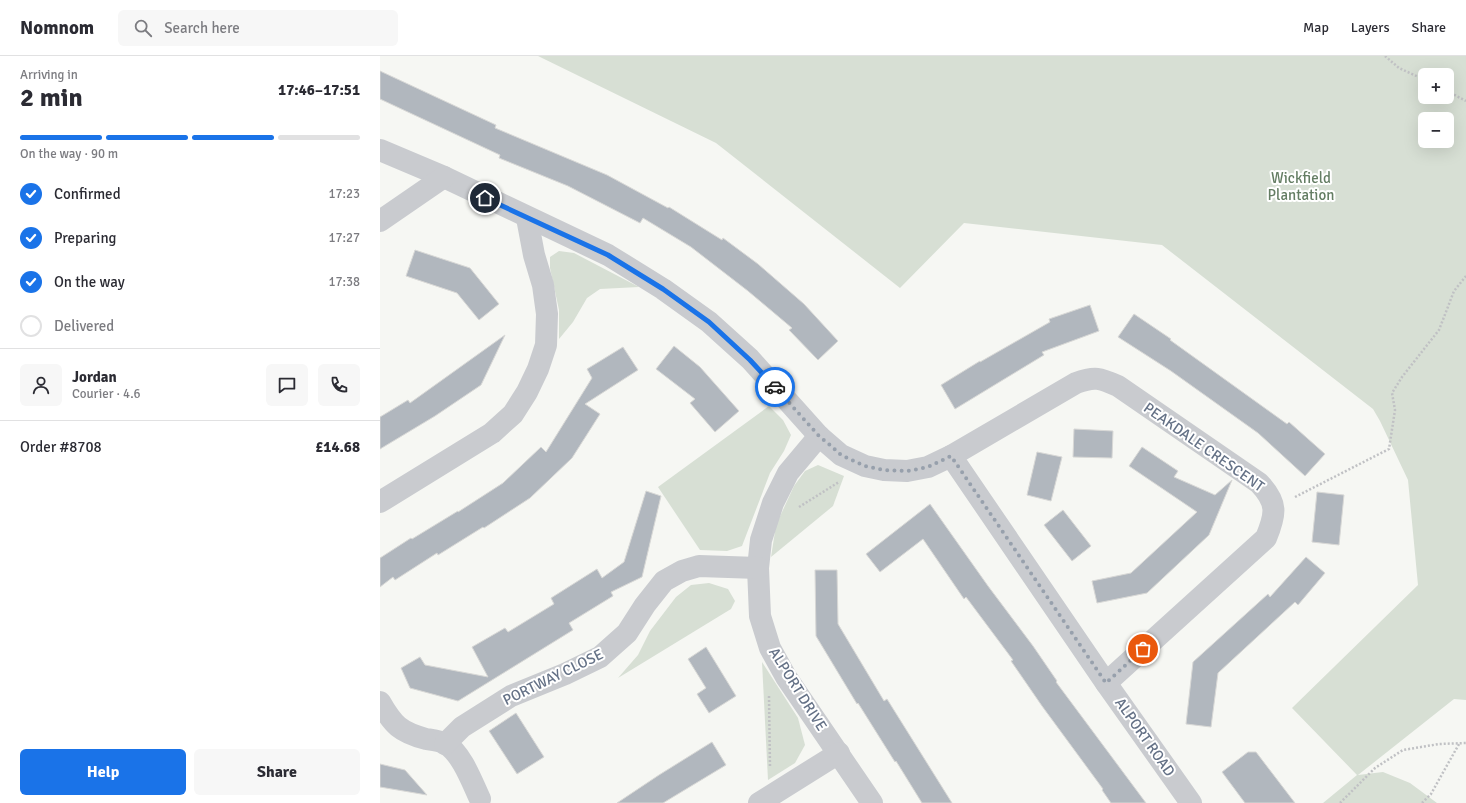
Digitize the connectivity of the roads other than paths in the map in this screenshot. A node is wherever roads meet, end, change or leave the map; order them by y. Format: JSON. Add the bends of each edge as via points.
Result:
{"nodes":[{"id":1,"x":380,"y":150,"type":"edge"},
{"id":2,"x":444,"y":177,"type":"junction"},
{"id":3,"x":527,"y":218,"type":"junction"},
{"id":4,"x":380,"y":221,"type":"edge"},
{"id":5,"x":819,"y":436,"type":"junction"},
{"id":6,"x":951,"y":456,"type":"junction"},
{"id":7,"x":380,"y":502,"type":"edge"},
{"id":8,"x":758,"y":568,"type":"junction"},
{"id":9,"x":1106,"y":683,"type":"junction"},
{"id":10,"x":380,"y":702,"type":"edge"},
{"id":11,"x":446,"y":744,"type":"junction"},
{"id":12,"x":839,"y":753,"type":"junction"},
{"id":13,"x":480,"y":799,"type":"dead end"},
{"id":14,"x":765,"y":799,"type":"edge"},
{"id":15,"x":872,"y":803,"type":"edge"},
{"id":16,"x":1191,"y":803,"type":"edge"}],
"edges":[{"from":1,"to":2,"type":"street"},
{"from":2,"to":3,"type":"street"},
{"from":2,"to":4,"type":"street"},
{"from":3,"to":5,"type":"street","via":[[608,255],[663,289],[709,322],[750,360]]},
{"from":3,"to":7,"type":"street","via":[[547,314],[546,344],[527,392],[513,414],[492,433]]},
{"from":5,"to":6,"type":"street","via":[[841,455],[865,466],[884,470],[908,471],[928,467]]},
{"from":5,"to":8,"type":"street","name":"ALPORT DRIVE","via":[[788,473],[773,503],[761,540]]},
{"from":6,"to":9,"type":"street","name":"ALPORT ROAD"},
{"from":6,"to":9,"type":"street","name":"PEAKDALE CRESCENT","via":[[1076,382],[1088,378],[1102,379],[1118,386],[1259,483],[1269,494],[1274,508],[1273,521],[1266,538]]},
{"from":8,"to":11,"type":"street","name":"PORTWAY CLOSE","via":[[699,566],[682,571],[664,581],[627,633],[600,657],[511,696],[462,727]]},
{"from":8,"to":12,"type":"street","name":"ALPORT DRIVE","via":[[760,616],[770,648],[786,677]]},
{"from":9,"to":16,"type":"street","name":"ALPORT ROAD"},
{"from":10,"to":11,"type":"street","via":[[401,730]]},
{"from":11,"to":13,"type":"street","via":[[457,753]]},
{"from":12,"to":14,"type":"street"},
{"from":12,"to":15,"type":"street","name":"ALPORT DRIVE"}]}
